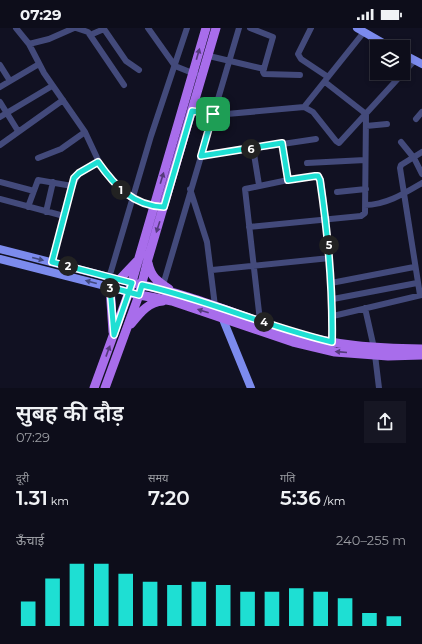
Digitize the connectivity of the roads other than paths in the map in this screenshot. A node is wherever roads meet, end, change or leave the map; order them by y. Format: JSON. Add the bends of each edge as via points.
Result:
{"nodes":[{"id":1,"x":16,"y":28,"type":"edge"},
{"id":2,"x":75,"y":28,"type":"edge"},
{"id":3,"x":148,"y":28,"type":"edge"},
{"id":4,"x":187,"y":28,"type":"edge"},
{"id":5,"x":206,"y":28,"type":"edge"},
{"id":6,"x":216,"y":28,"type":"edge"},
{"id":7,"x":239,"y":28,"type":"edge"},
{"id":8,"x":250,"y":28,"type":"edge"},
{"id":9,"x":311,"y":28,"type":"edge"},
{"id":10,"x":360,"y":30,"type":"edge"},
{"id":11,"x":90,"y":35,"type":"junction"},
{"id":12,"x":378,"y":40,"type":"edge"},
{"id":13,"x":29,"y":44,"type":"junction"},
{"id":14,"x":209,"y":56,"type":"junction"},
{"id":15,"x":410,"y":58,"type":"edge"},
{"id":16,"x":229,"y":59,"type":"junction"},
{"id":17,"x":419,"y":62,"type":"edge"},
{"id":18,"x":39,"y":64,"type":"junction"},
{"id":19,"x":0,"y":65,"type":"edge"},
{"id":20,"x":175,"y":66,"type":"junction"},
{"id":21,"x":264,"y":69,"type":"junction"},
{"id":22,"x":139,"y":70,"type":"dead end"},
{"id":23,"x":193,"y":74,"type":"junction"},
{"id":24,"x":300,"y":75,"type":"dead end"},
{"id":25,"x":202,"y":77,"type":"junction"},
{"id":26,"x":326,"y":80,"type":"junction"},
{"id":27,"x":10,"y":81,"type":"junction"},
{"id":28,"x":52,"y":86,"type":"junction"},
{"id":29,"x":124,"y":86,"type":"dead end"},
{"id":30,"x":0,"y":87,"type":"edge"},
{"id":31,"x":63,"y":100,"type":"junction"},
{"id":32,"x":0,"y":102,"type":"edge"},
{"id":33,"x":304,"y":107,"type":"junction"},
{"id":34,"x":192,"y":111,"type":"junction"},
{"id":35,"x":422,"y":112,"type":"edge"},
{"id":36,"x":7,"y":113,"type":"junction"},
{"id":37,"x":213,"y":114,"type":"junction"},
{"id":38,"x":366,"y":114,"type":"junction"},
{"id":39,"x":0,"y":117,"type":"edge"},
{"id":40,"x":416,"y":119,"type":"dead end"},
{"id":41,"x":387,"y":124,"type":"dead end"},
{"id":42,"x":366,"y":126,"type":"junction"},
{"id":43,"x":18,"y":131,"type":"junction"},
{"id":44,"x":85,"y":132,"type":"junction"},
{"id":45,"x":316,"y":139,"type":"dead end"},
{"id":46,"x":401,"y":142,"type":"dead end"},
{"id":47,"x":282,"y":143,"type":"junction"},
{"id":48,"x":0,"y":145,"type":"edge"},
{"id":49,"x":253,"y":148,"type":"junction"},
{"id":50,"x":422,"y":152,"type":"edge"},
{"id":51,"x":201,"y":156,"type":"junction"},
{"id":52,"x":38,"y":158,"type":"dead end"},
{"id":53,"x":414,"y":158,"type":"junction"},
{"id":54,"x":366,"y":160,"type":"junction"},
{"id":55,"x":98,"y":162,"type":"junction"},
{"id":56,"x":307,"y":163,"type":"dead end"},
{"id":57,"x":422,"y":174,"type":"edge"},
{"id":58,"x":288,"y":180,"type":"junction"},
{"id":59,"x":0,"y":182,"type":"edge"},
{"id":60,"x":53,"y":182,"type":"junction"},
{"id":61,"x":422,"y":183,"type":"edge"},
{"id":62,"x":259,"y":185,"type":"junction"},
{"id":63,"x":72,"y":186,"type":"junction"},
{"id":64,"x":190,"y":189,"type":"junction"},
{"id":65,"x":366,"y":189,"type":"junction"},
{"id":66,"x":34,"y":191,"type":"junction"},
{"id":67,"x":337,"y":192,"type":"dead end"},
{"id":68,"x":404,"y":194,"type":"junction"},
{"id":69,"x":0,"y":199,"type":"edge"},
{"id":70,"x":132,"y":199,"type":"junction"},
{"id":71,"x":366,"y":206,"type":"junction"},
{"id":72,"x":28,"y":207,"type":"junction"},
{"id":73,"x":153,"y":207,"type":"junction"},
{"id":74,"x":164,"y":207,"type":"junction"},
{"id":75,"x":46,"y":212,"type":"junction"},
{"id":76,"x":64,"y":216,"type":"junction"},
{"id":77,"x":326,"y":219,"type":"junction"},
{"id":78,"x":249,"y":227,"type":"junction"},
{"id":79,"x":0,"y":249,"type":"edge"},
{"id":80,"x":330,"y":258,"type":"junction"},
{"id":81,"x":0,"y":259,"type":"edge"},
{"id":82,"x":143,"y":260,"type":"junction"},
{"id":83,"x":52,"y":262,"type":"junction"},
{"id":84,"x":254,"y":265,"type":"junction"},
{"id":85,"x":414,"y":267,"type":"junction"},
{"id":86,"x":212,"y":270,"type":"junction"},
{"id":87,"x":119,"y":280,"type":"junction"},
{"id":88,"x":109,"y":283,"type":"junction"},
{"id":89,"x":331,"y":283,"type":"junction"},
{"id":90,"x":417,"y":283,"type":"junction"},
{"id":91,"x":142,"y":285,"type":"junction"},
{"id":92,"x":163,"y":285,"type":"junction"},
{"id":93,"x":131,"y":288,"type":"junction"},
{"id":94,"x":139,"y":295,"type":"junction"},
{"id":95,"x":421,"y":295,"type":"edge"},
{"id":96,"x":174,"y":297,"type":"junction"},
{"id":97,"x":333,"y":299,"type":"junction"},
{"id":98,"x":215,"y":306,"type":"junction"},
{"id":99,"x":365,"y":308,"type":"junction"},
{"id":100,"x":332,"y":316,"type":"junction"},
{"id":101,"x":222,"y":317,"type":"junction"},
{"id":102,"x":260,"y":321,"type":"junction"},
{"id":103,"x":127,"y":329,"type":"junction"},
{"id":104,"x":114,"y":335,"type":"junction"},
{"id":105,"x":332,"y":342,"type":"junction"},
{"id":106,"x":422,"y":349,"type":"edge"},
{"id":107,"x":374,"y":351,"type":"junction"},
{"id":108,"x":422,"y":355,"type":"edge"},
{"id":109,"x":94,"y":388,"type":"edge"},
{"id":110,"x":105,"y":388,"type":"edge"},
{"id":111,"x":251,"y":388,"type":"edge"},
{"id":112,"x":379,"y":388,"type":"edge"}],
"edges":[{"from":1,"to":13,"type":"street"},
{"from":2,"to":11,"type":"street","via":[[85,30]]},
{"from":2,"to":13,"type":"street"},
{"from":3,"to":20,"type":"street"},
{"from":4,"to":20,"type":"street"},
{"from":23,"to":5,"type":"main road","one_way":true},
{"from":6,"to":14,"type":"main road"},
{"from":7,"to":16,"type":"street"},
{"from":8,"to":21,"type":"street","via":[[273,37]]},
{"from":9,"to":26,"type":"street","via":[[298,54]]},
{"from":10,"to":12,"type":"street"},
{"from":10,"to":26,"type":"street"},
{"from":11,"to":22,"type":"street","via":[[104,29],[126,61]]},
{"from":11,"to":29,"type":"street"},
{"from":13,"to":18,"type":"street"},
{"from":14,"to":16,"type":"street"},
{"from":14,"to":25,"type":"main road"},
{"from":15,"to":17,"type":"street"},
{"from":16,"to":21,"type":"street"},
{"from":16,"to":37,"type":"street"},
{"from":17,"to":38,"type":"street"},
{"from":18,"to":27,"type":"street"},
{"from":18,"to":28,"type":"street"},
{"from":19,"to":27,"type":"street"},
{"from":20,"to":23,"type":"street"},
{"from":20,"to":70,"type":"street"},
{"from":21,"to":24,"type":"street","via":[[266,75]]},
{"from":23,"to":25,"type":"street"},
{"from":73,"to":23,"type":"main road","one_way":true},
{"from":25,"to":34,"type":"main road"},
{"from":26,"to":33,"type":"street"},
{"from":26,"to":38,"type":"street"},
{"from":27,"to":30,"type":"street"},
{"from":28,"to":31,"type":"street"},
{"from":28,"to":36,"type":"street"},
{"from":31,"to":43,"type":"street"},
{"from":31,"to":44,"type":"street"},
{"from":32,"to":36,"type":"street"},
{"from":33,"to":37,"type":"street","via":[[246,114]]},
{"from":33,"to":38,"type":"street","via":[[313,112],[339,143]]},
{"from":34,"to":37,"type":"street"},
{"from":34,"to":74,"type":"main road"},
{"from":35,"to":40,"type":"street"},
{"from":36,"to":39,"type":"street"},
{"from":36,"to":43,"type":"street"},
{"from":37,"to":51,"type":"street"},
{"from":38,"to":42,"type":"street"},
{"from":41,"to":42,"type":"street"},
{"from":42,"to":54,"type":"street"},
{"from":43,"to":48,"type":"street"},
{"from":44,"to":52,"type":"street","via":[[61,149]]},
{"from":44,"to":55,"type":"street"},
{"from":45,"to":47,"type":"street"},
{"from":46,"to":53,"type":"street"},
{"from":47,"to":49,"type":"street"},
{"from":47,"to":58,"type":"street"},
{"from":49,"to":51,"type":"street"},
{"from":49,"to":62,"type":"street"},
{"from":50,"to":53,"type":"street"},
{"from":51,"to":64,"type":"street"},
{"from":53,"to":57,"type":"street"},
{"from":53,"to":68,"type":"street","via":[[400,166]]},
{"from":54,"to":56,"type":"street"},
{"from":54,"to":65,"type":"street"},
{"from":55,"to":63,"type":"street","via":[[79,173]]},
{"from":55,"to":70,"type":"street","via":[[107,175]]},
{"from":58,"to":62,"type":"street"},
{"from":58,"to":77,"type":"street","via":[[318,176]]},
{"from":59,"to":66,"type":"street"},
{"from":60,"to":63,"type":"street"},
{"from":60,"to":66,"type":"street","via":[[38,180]]},
{"from":60,"to":75,"type":"street"},
{"from":61,"to":68,"type":"street"},
{"from":62,"to":78,"type":"street","via":[[247,188],[245,192]]},
{"from":63,"to":76,"type":"street"},
{"from":64,"to":86,"type":"street","via":[[207,242]]},
{"from":64,"to":92,"type":"street"},
{"from":65,"to":67,"type":"street"},
{"from":65,"to":71,"type":"street"},
{"from":66,"to":72,"type":"street"},
{"from":68,"to":71,"type":"street"},
{"from":68,"to":85,"type":"street"},
{"from":69,"to":72,"type":"street"},
{"from":70,"to":73,"type":"street"},
{"from":70,"to":88,"type":"street"},
{"from":71,"to":77,"type":"street","via":[[365,213],[361,216]]},
{"from":72,"to":75,"type":"street"},
{"from":73,"to":74,"type":"street"},
{"from":73,"to":82,"type":"main road"},
{"from":74,"to":82,"type":"main road","one_way":true},
{"from":75,"to":76,"type":"street"},
{"from":76,"to":83,"type":"street"},
{"from":77,"to":78,"type":"street"},
{"from":77,"to":80,"type":"street"},
{"from":78,"to":84,"type":"street"},
{"from":79,"to":83,"type":"street","one_way":true},
{"from":80,"to":84,"type":"street"},
{"from":80,"to":89,"type":"street"},
{"from":88,"to":81,"type":"street","one_way":true},
{"from":82,"to":87,"type":"main road"},
{"from":82,"to":91,"type":"main road"},
{"from":82,"to":92,"type":"main road","via":[[150,273]]},
{"from":82,"to":93,"type":"main road"},
{"from":83,"to":88,"type":"street"},
{"from":84,"to":86,"type":"street"},
{"from":84,"to":102,"type":"street"},
{"from":85,"to":89,"type":"street"},
{"from":85,"to":90,"type":"street"},
{"from":86,"to":98,"type":"street"},
{"from":87,"to":88,"type":"street"},
{"from":87,"to":93,"type":"street"},
{"from":88,"to":93,"type":"street"},
{"from":88,"to":104,"type":"main road"},
{"from":89,"to":97,"type":"street"},
{"from":90,"to":95,"type":"street"},
{"from":90,"to":97,"type":"street"},
{"from":91,"to":93,"type":"main road"},
{"from":91,"to":94,"type":"main road"},
{"from":91,"to":96,"type":"main road"},
{"from":92,"to":96,"type":"main road"},
{"from":93,"to":94,"type":"main road"},
{"from":93,"to":104,"type":"main road"},
{"from":94,"to":96,"type":"main road"},
{"from":94,"to":103,"type":"main road"},
{"from":95,"to":99,"type":"street"},
{"from":96,"to":98,"type":"main road"},
{"from":101,"to":96,"type":"main road","one_way":true},
{"from":96,"to":103,"type":"main road","via":[[154,302],[143,309]]},
{"from":97,"to":100,"type":"street"},
{"from":98,"to":102,"type":"main road"},
{"from":99,"to":100,"type":"street"},
{"from":99,"to":107,"type":"street"},
{"from":100,"to":105,"type":"street"},
{"from":107,"to":101,"type":"main road","one_way":true,"via":[[327,350],[293,342]]},
{"from":101,"to":111,"type":"street"},
{"from":102,"to":105,"type":"main road"},
{"from":103,"to":110,"type":"main road"},
{"from":109,"to":104,"type":"main road","one_way":true},
{"from":105,"to":107,"type":"main road"},
{"from":106,"to":107,"type":"main road"},
{"from":107,"to":108,"type":"main road"},
{"from":107,"to":112,"type":"street"}]}
